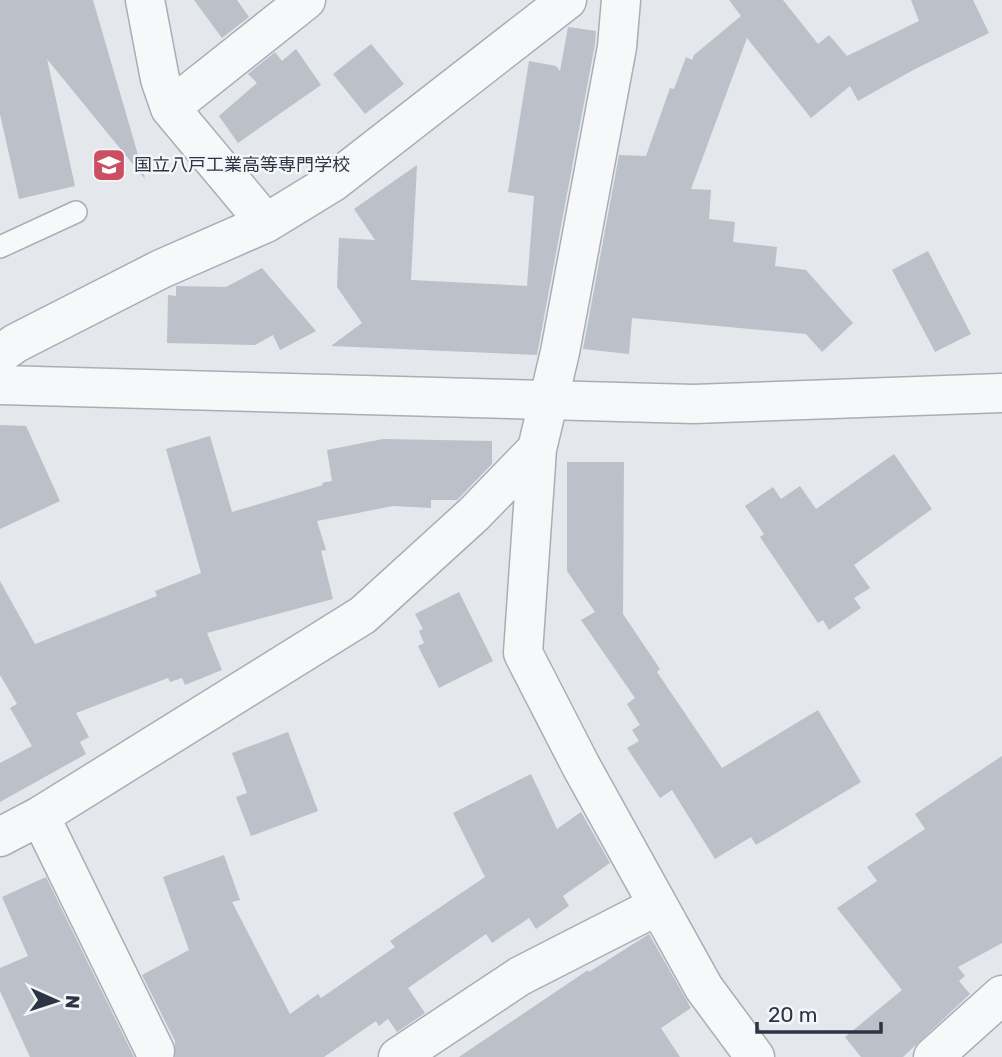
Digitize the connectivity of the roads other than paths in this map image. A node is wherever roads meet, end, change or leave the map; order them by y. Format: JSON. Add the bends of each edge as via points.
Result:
{"nodes":[{"id":1,"x":145,"y":0,"type":"edge"},
{"id":2,"x":306,"y":0,"type":"edge"},
{"id":3,"x":567,"y":0,"type":"edge"},
{"id":4,"x":621,"y":0,"type":"edge"},
{"id":5,"x":170,"y":108,"type":"junction"},
{"id":6,"x":76,"y":212,"type":"dead end"},
{"id":7,"x":266,"y":223,"type":"junction"},
{"id":8,"x":0,"y":247,"type":"edge"},
{"id":9,"x":0,"y":354,"type":"edge"},
{"id":10,"x":0,"y":385,"type":"edge"},
{"id":11,"x":1002,"y":393,"type":"edge"},
{"id":12,"x":547,"y":400,"type":"junction"},
{"id":13,"x":537,"y":449,"type":"junction"},
{"id":14,"x":40,"y":817,"type":"junction"},
{"id":15,"x":0,"y":837,"type":"edge"},
{"id":16,"x":657,"y":906,"type":"junction"},
{"id":17,"x":1002,"y":995,"type":"edge"},
{"id":18,"x":156,"y":1051,"type":"dead end"},
{"id":19,"x":398,"y":1057,"type":"edge"},
{"id":20,"x":755,"y":1057,"type":"edge"},
{"id":21,"x":933,"y":1057,"type":"edge"}],
"edges":[{"from":1,"to":5,"type":"street"},
{"from":2,"to":5,"type":"street"},
{"from":3,"to":7,"type":"street","via":[[332,182]]},
{"from":4,"to":12,"type":"street","via":[[617,47]]},
{"from":5,"to":7,"type":"street"},
{"from":6,"to":8,"type":"lane"},
{"from":7,"to":9,"type":"street","via":[[161,269]]},
{"from":10,"to":12,"type":"street"},
{"from":11,"to":12,"type":"street","via":[[694,404]]},
{"from":12,"to":13,"type":"street"},
{"from":13,"to":14,"type":"street","via":[[474,514],[363,615]]},
{"from":13,"to":16,"type":"street","via":[[523,653]]},
{"from":14,"to":15,"type":"street"},
{"from":14,"to":18,"type":"street"},
{"from":16,"to":19,"type":"street","via":[[520,976]]},
{"from":16,"to":20,"type":"street","via":[[704,988]]},
{"from":17,"to":21,"type":"street"}]}
